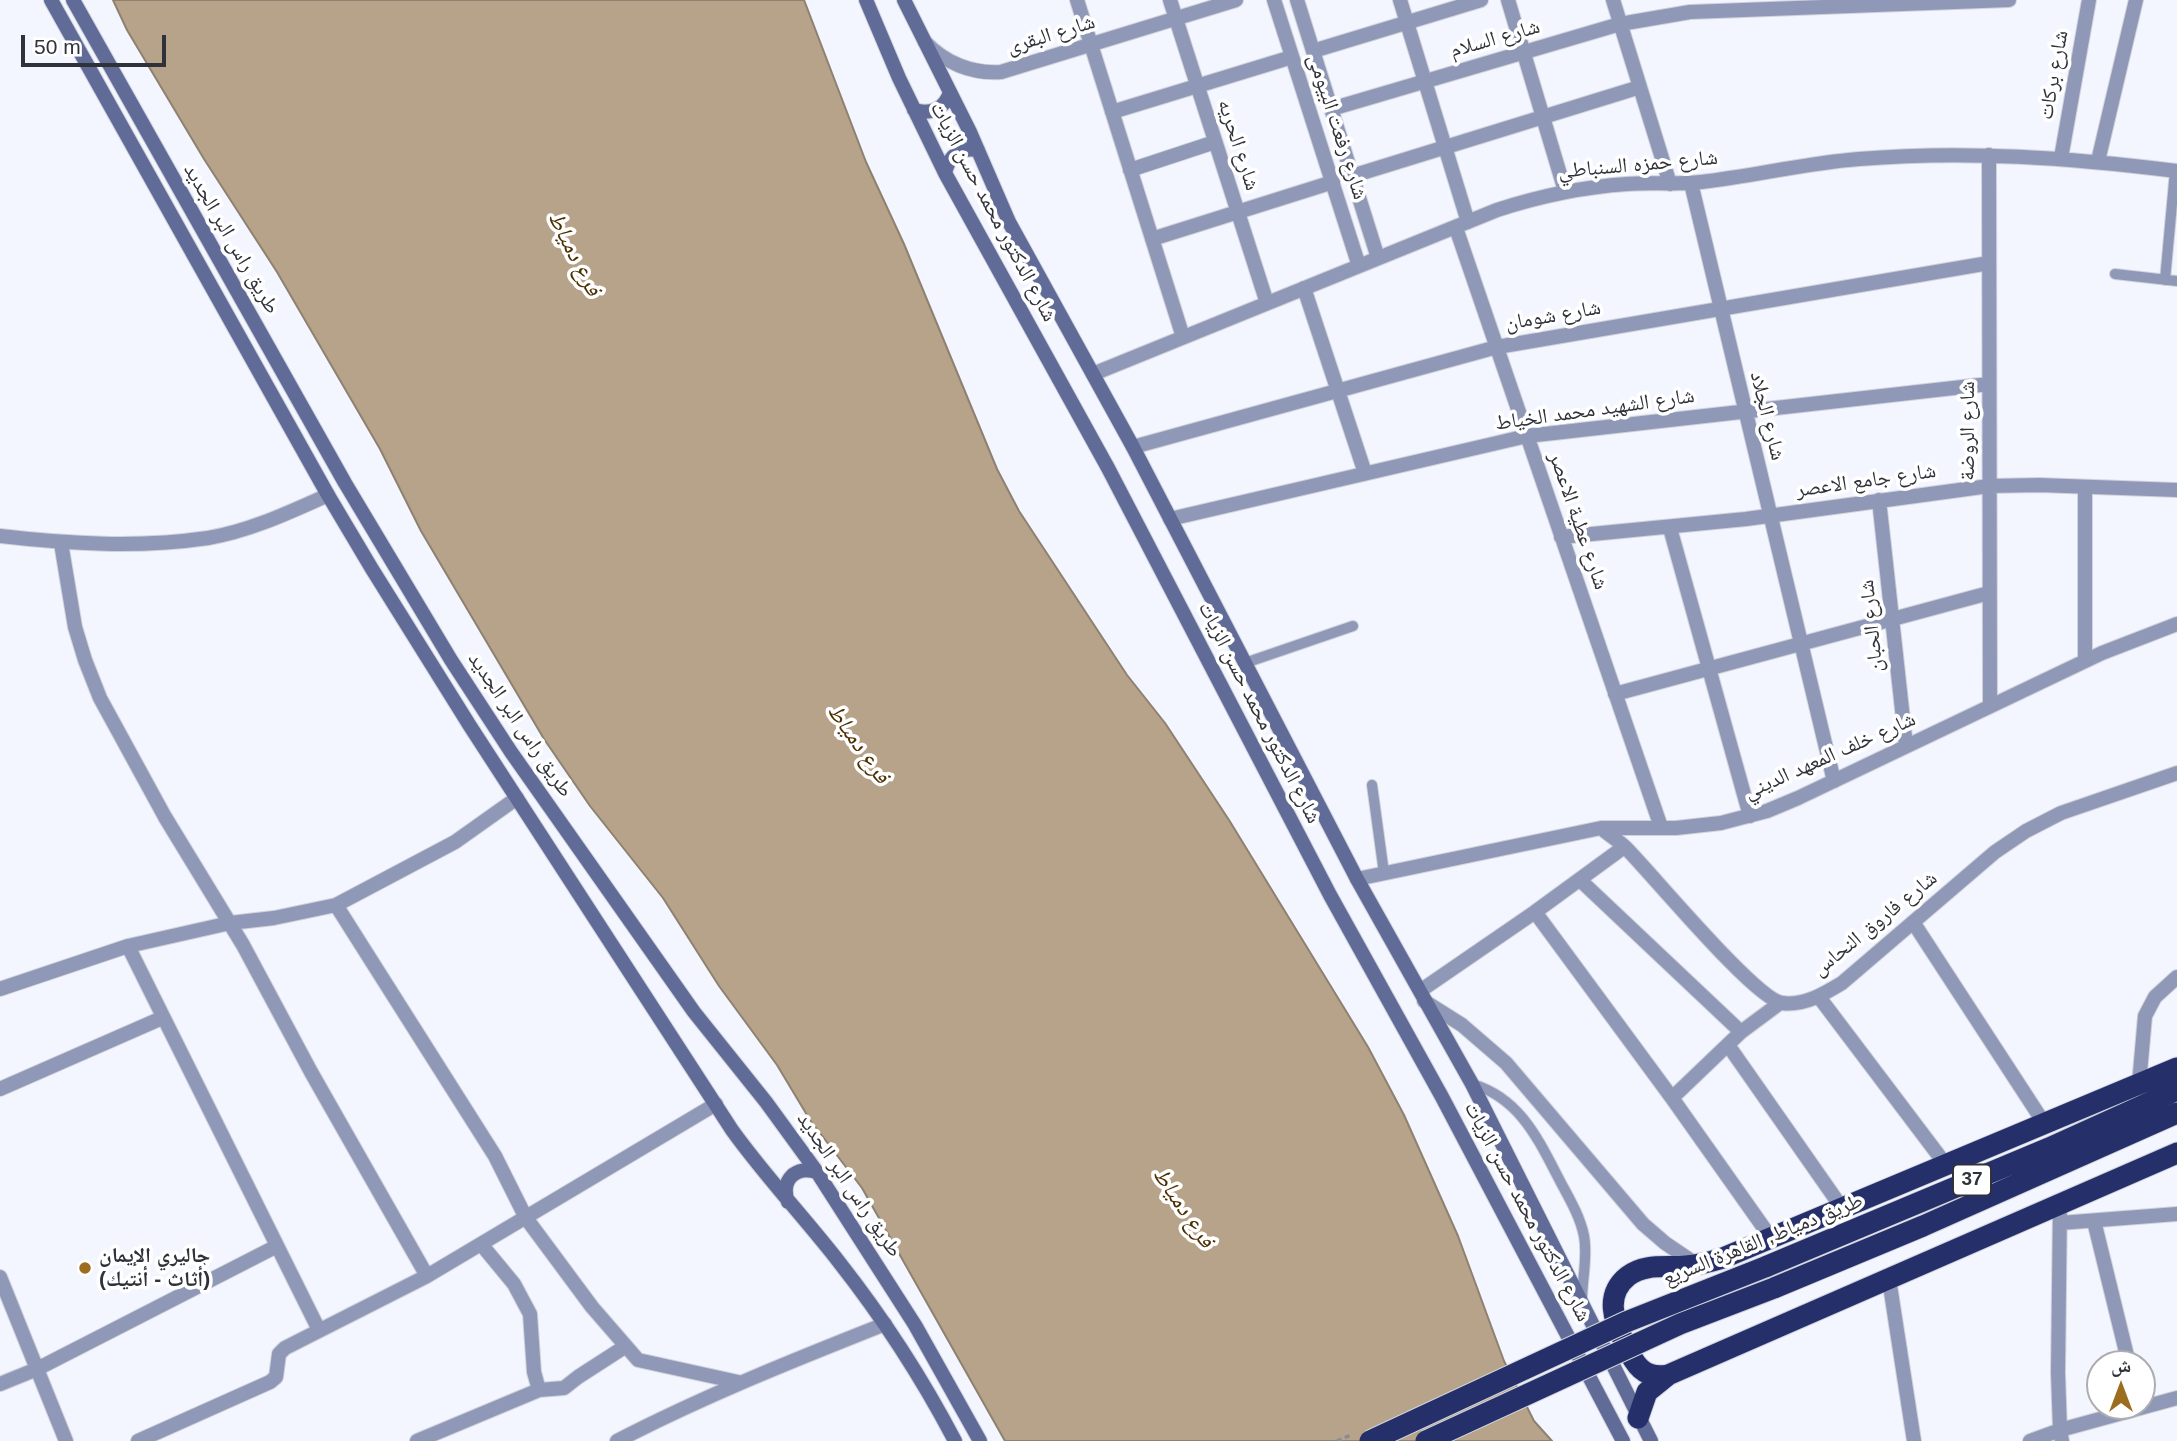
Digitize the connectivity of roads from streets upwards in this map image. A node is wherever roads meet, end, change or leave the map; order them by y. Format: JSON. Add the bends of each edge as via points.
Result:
{"nodes":[{"id":1,"x":51,"y":0,"type":"edge"},
{"id":2,"x":73,"y":0,"type":"edge"},
{"id":3,"x":866,"y":0,"type":"edge"},
{"id":4,"x":904,"y":0,"type":"edge"},
{"id":5,"x":1077,"y":0,"type":"edge"},
{"id":6,"x":1170,"y":0,"type":"edge"},
{"id":7,"x":1236,"y":0,"type":"edge"},
{"id":8,"x":1274,"y":0,"type":"edge"},
{"id":9,"x":1297,"y":0,"type":"edge"},
{"id":10,"x":1400,"y":0,"type":"edge"},
{"id":11,"x":1481,"y":0,"type":"edge"},
{"id":12,"x":1508,"y":0,"type":"edge"},
{"id":13,"x":1613,"y":0,"type":"edge"},
{"id":14,"x":2009,"y":0,"type":"edge"},
{"id":15,"x":2090,"y":0,"type":"edge"},
{"id":16,"x":2136,"y":0,"type":"edge"},
{"id":17,"x":1949,"y":1,"type":"edge"},
{"id":18,"x":1843,"y":4,"type":"edge"},
{"id":19,"x":1736,"y":5,"type":"edge"},
{"id":20,"x":1176,"y":19,"type":"junction"},
{"id":21,"x":1407,"y":23,"type":"junction"},
{"id":22,"x":1620,"y":24,"type":"junction"},
{"id":23,"x":924,"y":40,"type":"junction"},
{"id":24,"x":1091,"y":45,"type":"junction"},
{"id":25,"x":1313,"y":51,"type":"junction"},
{"id":26,"x":1524,"y":52,"type":"junction"},
{"id":27,"x":1292,"y":57,"type":"junction"},
{"id":28,"x":1425,"y":81,"type":"junction"},
{"id":29,"x":1197,"y":86,"type":"junction"},
{"id":30,"x":1640,"y":88,"type":"junction"},
{"id":31,"x":950,"y":92,"type":"junction"},
{"id":32,"x":1331,"y":109,"type":"junction"},
{"id":33,"x":914,"y":110,"type":"junction"},
{"id":34,"x":1112,"y":112,"type":"junction"},
{"id":35,"x":1543,"y":117,"type":"junction"},
{"id":36,"x":1215,"y":142,"type":"junction"},
{"id":37,"x":1445,"y":148,"type":"junction"},
{"id":38,"x":978,"y":150,"type":"junction"},
{"id":39,"x":1989,"y":155,"type":"junction"},
{"id":40,"x":2061,"y":158,"type":"junction"},
{"id":41,"x":2098,"y":161,"type":"junction"},
{"id":42,"x":1130,"y":170,"type":"junction"},
{"id":43,"x":2176,"y":171,"type":"edge"},
{"id":44,"x":945,"y":173,"type":"junction"},
{"id":45,"x":1352,"y":176,"type":"junction"},
{"id":46,"x":1333,"y":182,"type":"junction"},
{"id":47,"x":1691,"y":183,"type":"junction"},
{"id":48,"x":1670,"y":184,"type":"junction"},
{"id":49,"x":1565,"y":191,"type":"junction"},
{"id":50,"x":1238,"y":212,"type":"junction"},
{"id":51,"x":1462,"y":225,"type":"junction"},
{"id":52,"x":1152,"y":239,"type":"junction"},
{"id":53,"x":1378,"y":258,"type":"junction"},
{"id":54,"x":1989,"y":262,"type":"junction"},
{"id":55,"x":1359,"y":266,"type":"junction"},
{"id":56,"x":1304,"y":288,"type":"junction"},
{"id":57,"x":1267,"y":303,"type":"junction"},
{"id":58,"x":1721,"y":309,"type":"junction"},
{"id":59,"x":1183,"y":337,"type":"junction"},
{"id":60,"x":1497,"y":347,"type":"junction"},
{"id":61,"x":1093,"y":374,"type":"junction"},
{"id":62,"x":1989,"y":384,"type":"junction"},
{"id":63,"x":1338,"y":391,"type":"junction"},
{"id":64,"x":1744,"y":412,"type":"junction"},
{"id":65,"x":1527,"y":436,"type":"junction"},
{"id":66,"x":1133,"y":447,"type":"junction"},
{"id":67,"x":1365,"y":473,"type":"junction"},
{"id":68,"x":1989,"y":486,"type":"junction"},
{"id":69,"x":2085,"y":487,"type":"junction"},
{"id":70,"x":2177,"y":490,"type":"edge"},
{"id":71,"x":328,"y":495,"type":"junction"},
{"id":72,"x":1879,"y":500,"type":"junction"},
{"id":73,"x":1771,"y":516,"type":"junction"},
{"id":74,"x":1170,"y":519,"type":"junction"},
{"id":75,"x":1670,"y":528,"type":"junction"},
{"id":76,"x":0,"y":536,"type":"edge"},
{"id":77,"x":1562,"y":537,"type":"junction"},
{"id":78,"x":61,"y":543,"type":"junction"},
{"id":79,"x":1989,"y":593,"type":"junction"},
{"id":80,"x":1892,"y":619,"type":"junction"},
{"id":81,"x":2177,"y":624,"type":"edge"},
{"id":82,"x":1801,"y":644,"type":"junction"},
{"id":83,"x":2085,"y":661,"type":"junction"},
{"id":84,"x":1709,"y":668,"type":"junction"},
{"id":85,"x":1615,"y":694,"type":"junction"},
{"id":86,"x":1990,"y":706,"type":"junction"},
{"id":87,"x":1906,"y":746,"type":"junction"},
{"id":88,"x":2177,"y":773,"type":"edge"},
{"id":89,"x":1834,"y":780,"type":"junction"},
{"id":90,"x":517,"y":798,"type":"junction"},
{"id":91,"x":1750,"y":816,"type":"junction"},
{"id":92,"x":1661,"y":827,"type":"junction"},
{"id":93,"x":1601,"y":828,"type":"junction"},
{"id":94,"x":1624,"y":847,"type":"junction"},
{"id":95,"x":1357,"y":879,"type":"junction"},
{"id":96,"x":1580,"y":880,"type":"junction"},
{"id":97,"x":336,"y":905,"type":"junction"},
{"id":98,"x":1535,"y":912,"type":"junction"},
{"id":99,"x":1913,"y":922,"type":"junction"},
{"id":100,"x":230,"y":923,"type":"junction"},
{"id":101,"x":128,"y":946,"type":"junction"},
{"id":102,"x":2177,"y":977,"type":"edge"},
{"id":103,"x":0,"y":989,"type":"edge"},
{"id":104,"x":1422,"y":996,"type":"junction"},
{"id":105,"x":1819,"y":997,"type":"junction"},
{"id":106,"x":1780,"y":1003,"type":"junction"},
{"id":107,"x":162,"y":1018,"type":"junction"},
{"id":108,"x":1741,"y":1032,"type":"junction"},
{"id":109,"x":1728,"y":1045,"type":"junction"},
{"id":110,"x":2177,"y":1068,"type":"edge"},
{"id":111,"x":2139,"y":1084,"type":"junction"},
{"id":112,"x":0,"y":1089,"type":"edge"},
{"id":113,"x":2177,"y":1090,"type":"edge"},
{"id":114,"x":1672,"y":1098,"type":"junction"},
{"id":115,"x":716,"y":1104,"type":"junction"},
{"id":116,"x":2177,"y":1113,"type":"edge"},
{"id":117,"x":2044,"y":1124,"type":"junction"},
{"id":118,"x":2177,"y":1153,"type":"edge"},
{"id":119,"x":1947,"y":1164,"type":"junction"},
{"id":120,"x":817,"y":1172,"type":"junction"},
{"id":121,"x":788,"y":1202,"type":"junction"},
{"id":122,"x":1842,"y":1208,"type":"junction"},
{"id":123,"x":2060,"y":1213,"type":"junction"},
{"id":124,"x":2177,"y":1214,"type":"edge"},
{"id":125,"x":526,"y":1218,"type":"junction"},
{"id":126,"x":2094,"y":1221,"type":"junction"},
{"id":127,"x":1771,"y":1238,"type":"junction"},
{"id":128,"x":481,"y":1244,"type":"junction"},
{"id":129,"x":277,"y":1246,"type":"junction"},
{"id":130,"x":1698,"y":1265,"type":"junction"},
{"id":131,"x":427,"y":1276,"type":"junction"},
{"id":132,"x":0,"y":1277,"type":"edge"},
{"id":133,"x":1889,"y":1279,"type":"junction"},
{"id":134,"x":885,"y":1324,"type":"junction"},
{"id":135,"x":319,"y":1330,"type":"junction"},
{"id":136,"x":626,"y":1346,"type":"junction"},
{"id":137,"x":2126,"y":1350,"type":"edge"},
{"id":138,"x":37,"y":1369,"type":"junction"},
{"id":139,"x":1668,"y":1375,"type":"junction"},
{"id":140,"x":738,"y":1382,"type":"junction"},
{"id":141,"x":0,"y":1384,"type":"edge"},
{"id":142,"x":539,"y":1390,"type":"junction"},
{"id":143,"x":2177,"y":1398,"type":"edge"},
{"id":144,"x":2156,"y":1403,"type":"edge"},
{"id":145,"x":1638,"y":1418,"type":"junction"},
{"id":146,"x":2103,"y":1420,"type":"edge"},
{"id":147,"x":2061,"y":1436,"type":"edge"},
{"id":148,"x":66,"y":1441,"type":"edge"},
{"id":149,"x":138,"y":1441,"type":"edge"},
{"id":150,"x":417,"y":1441,"type":"edge"},
{"id":151,"x":617,"y":1441,"type":"edge"},
{"id":152,"x":955,"y":1441,"type":"edge"},
{"id":153,"x":980,"y":1441,"type":"edge"},
{"id":154,"x":1370,"y":1441,"type":"edge"},
{"id":155,"x":1426,"y":1441,"type":"edge"},
{"id":156,"x":1623,"y":1441,"type":"edge"},
{"id":157,"x":1651,"y":1441,"type":"edge"},
{"id":158,"x":1914,"y":1441,"type":"edge"},
{"id":159,"x":2030,"y":1441,"type":"edge"}],
"edges":[{"from":1,"to":71,"type":"main road","name":"طريق راس البر الجديد"},
{"from":2,"to":120,"type":"main road","name":"طريق راس البر الجديد","via":[[338,471],[451,660],[694,1012]]},
{"from":3,"to":33,"type":"main road","name":"شارع الدكتور محمد حسن الزيات"},
{"from":4,"to":23,"type":"main road","name":"شارع الدكتور محمد حسن الزيات"},
{"from":5,"to":24,"type":"street"},
{"from":6,"to":20,"type":"street","name":"شارع الحريه"},
{"from":7,"to":20,"type":"street","name":"شارع البقرى"},
{"from":8,"to":27,"type":"street","name":"شارع رفعت البيومى"},
{"from":9,"to":25,"type":"street","name":"شارع رفعت البيومى"},
{"from":10,"to":21,"type":"street","name":"شارع عطية الاعصر"},
{"from":11,"to":21,"type":"street"},
{"from":12,"to":26,"type":"street"},
{"from":13,"to":22,"type":"street"},
{"from":14,"to":17,"type":"street","name":"شارع السلام"},
{"from":15,"to":40,"type":"street","name":"شارع بركات"},
{"from":16,"to":41,"type":"street"},
{"from":17,"to":18,"type":"street","name":"شارع السلام"},
{"from":18,"to":19,"type":"street","name":"شارع السلام"},
{"from":19,"to":22,"type":"street","name":"شارع السلام"},
{"from":20,"to":24,"type":"street","name":"شارع البقرى"},
{"from":20,"to":29,"type":"street","name":"شارع الحريه"},
{"from":21,"to":25,"type":"street"},
{"from":21,"to":28,"type":"street","name":"شارع عطية الاعصر"},
{"from":22,"to":26,"type":"street","name":"شارع السلام"},
{"from":22,"to":30,"type":"street"},
{"from":23,"to":24,"type":"street","name":"شارع البقرى","via":[[958,66],[992,72]]},
{"from":23,"to":31,"type":"main road","name":"شارع الدكتور محمد حسن الزيات"},
{"from":24,"to":34,"type":"street"},
{"from":25,"to":32,"type":"street","name":"شارع رفعت البيومى"},
{"from":26,"to":28,"type":"street","name":"شارع السلام"},
{"from":26,"to":35,"type":"street"},
{"from":27,"to":29,"type":"street"},
{"from":27,"to":46,"type":"street","name":"شارع رفعت البيومى"},
{"from":28,"to":32,"type":"street","name":"شارع السلام"},
{"from":28,"to":37,"type":"street","name":"شارع عطية الاعصر"},
{"from":29,"to":34,"type":"street"},
{"from":29,"to":36,"type":"street","name":"شارع الحريه"},
{"from":30,"to":35,"type":"street"},
{"from":30,"to":48,"type":"street"},
{"from":31,"to":33,"type":"main road","via":[[937,110]]},
{"from":31,"to":38,"type":"main road","name":"شارع الدكتور محمد حسن الزيات"},
{"from":32,"to":45,"type":"street","name":"شارع رفعت البيومى"},
{"from":33,"to":44,"type":"main road","name":"شارع الدكتور محمد حسن الزيات"},
{"from":34,"to":42,"type":"street"},
{"from":35,"to":37,"type":"street"},
{"from":35,"to":49,"type":"street"},
{"from":36,"to":42,"type":"street"},
{"from":36,"to":50,"type":"street","name":"شارع الحريه"},
{"from":37,"to":45,"type":"street"},
{"from":37,"to":51,"type":"street","name":"شارع عطية الاعصر"},
{"from":38,"to":44,"type":"main road","via":[[956,153]]},
{"from":38,"to":61,"type":"main road","name":"شارع الدكتور محمد حسن الزيات","via":[[1004,214]]},
{"from":39,"to":40,"type":"street","name":"شارع حمزه السنباطي"},
{"from":39,"to":47,"type":"street","name":"شارع حمزه السنباطي","via":[[1856,159]]},
{"from":39,"to":54,"type":"street","name":"شارع الروضة"},
{"from":40,"to":41,"type":"street","name":"شارع حمزه السنباطي"},
{"from":41,"to":43,"type":"street","name":"شارع حمزه السنباطي"},
{"from":42,"to":52,"type":"street"},
{"from":44,"to":156,"type":"main road","name":"شارع الدكتور محمد حسن الزيات","via":[[1108,468],[1330,895]]},
{"from":45,"to":53,"type":"street","name":"شارع رفعت البيومى"},
{"from":46,"to":50,"type":"street"},
{"from":46,"to":55,"type":"street","name":"شارع رفعت البيومى"},
{"from":47,"to":48,"type":"street","name":"شارع حمزه السنباطي"},
{"from":47,"to":58,"type":"street","name":"شارع الجلاد"},
{"from":48,"to":49,"type":"street","name":"شارع حمزه السنباطي"},
{"from":49,"to":51,"type":"street","name":"شارع حمزه السنباطي"},
{"from":50,"to":52,"type":"street"},
{"from":50,"to":57,"type":"street","name":"شارع الحريه"},
{"from":51,"to":53,"type":"street","name":"شارع حمزه السنباطي"},
{"from":51,"to":60,"type":"street","name":"شارع عطية الاعصر"},
{"from":52,"to":59,"type":"street"},
{"from":53,"to":55,"type":"street","name":"شارع حمزه السنباطي"},
{"from":54,"to":58,"type":"street","name":"شارع شومان"},
{"from":54,"to":62,"type":"street","name":"شارع الروضة"},
{"from":55,"to":56,"type":"street","name":"شارع حمزه السنباطي"},
{"from":56,"to":57,"type":"street","name":"شارع حمزه السنباطي"},
{"from":56,"to":63,"type":"street"},
{"from":57,"to":59,"type":"street","name":"شارع حمزه السنباطي"},
{"from":58,"to":60,"type":"street","name":"شارع شومان"},
{"from":58,"to":64,"type":"street","name":"شارع الجلاد"},
{"from":59,"to":61,"type":"street","name":"شارع حمزه السنباطي"},
{"from":60,"to":63,"type":"street","name":"شارع شومان"},
{"from":60,"to":65,"type":"street","name":"شارع عطية الاعصر"},
{"from":61,"to":66,"type":"main road","name":"شارع الدكتور محمد حسن الزيات"},
{"from":62,"to":64,"type":"street","name":"شارع الشهيد محمد الخياط"},
{"from":62,"to":68,"type":"street","name":"شارع الروضة"},
{"from":63,"to":66,"type":"street","name":"شارع شومان"},
{"from":63,"to":67,"type":"street"},
{"from":64,"to":65,"type":"street","name":"شارع الشهيد محمد الخياط"},
{"from":64,"to":73,"type":"street","name":"شارع الجلاد"},
{"from":65,"to":67,"type":"street","name":"شارع الشهيد محمد الخياط"},
{"from":65,"to":77,"type":"street","name":"شارع عطية الاعصر"},
{"from":66,"to":74,"type":"main road","name":"شارع الدكتور محمد حسن الزيات"},
{"from":67,"to":74,"type":"street","name":"شارع الشهيد محمد الخياط"},
{"from":68,"to":69,"type":"street","name":"شارع جامع الاعصر"},
{"from":68,"to":72,"type":"street","name":"شارع جامع الاعصر"},
{"from":68,"to":79,"type":"street","name":"شارع الروضة"},
{"from":69,"to":70,"type":"street","name":"شارع جامع الاعصر"},
{"from":69,"to":83,"type":"street"},
{"from":71,"to":78,"type":"street","via":[[277,519],[209,538]]},
{"from":71,"to":90,"type":"main road","name":"طريق راس البر الجديد"},
{"from":72,"to":73,"type":"street","name":"شارع جامع الاعصر"},
{"from":72,"to":80,"type":"street","name":"شارع الحبان"},
{"from":73,"to":75,"type":"street","name":"شارع جامع الاعصر"},
{"from":73,"to":82,"type":"street","name":"شارع الجلاد"},
{"from":74,"to":95,"type":"main road","name":"شارع الدكتور محمد حسن الزيات"},
{"from":75,"to":77,"type":"street","name":"شارع جامع الاعصر"},
{"from":75,"to":84,"type":"street"},
{"from":76,"to":78,"type":"street"},
{"from":77,"to":85,"type":"street","name":"شارع عطية الاعصر"},
{"from":78,"to":100,"type":"street","via":[[75,627],[100,698]]},
{"from":79,"to":80,"type":"street"},
{"from":79,"to":86,"type":"street","name":"شارع الروضة"},
{"from":80,"to":82,"type":"street"},
{"from":80,"to":87,"type":"street","name":"شارع الحبان"},
{"from":81,"to":83,"type":"street","name":"شارع خلف المعهد الديني"},
{"from":82,"to":84,"type":"street"},
{"from":82,"to":89,"type":"street","name":"شارع الجلاد"},
{"from":83,"to":86,"type":"street","name":"شارع خلف المعهد الديني"},
{"from":84,"to":85,"type":"street"},
{"from":84,"to":91,"type":"street"},
{"from":85,"to":92,"type":"street","name":"شارع عطية الاعصر"},
{"from":86,"to":87,"type":"street","name":"شارع خلف المعهد الديني"},
{"from":87,"to":89,"type":"street","name":"شارع خلف المعهد الديني"},
{"from":88,"to":99,"type":"street","name":"شارع فاروق النحاس","via":[[2061,813],[2026,831]]},
{"from":89,"to":91,"type":"street","name":"شارع خلف المعهد الديني"},
{"from":90,"to":97,"type":"street","via":[[455,842]]},
{"from":90,"to":115,"type":"main road","name":"طريق راس البر الجديد"},
{"from":91,"to":92,"type":"street","name":"شارع خلف المعهد الديني","via":[[1706,825]]},
{"from":92,"to":93,"type":"street","name":"شارع خلف المعهد الديني"},
{"from":93,"to":94,"type":"street"},
{"from":93,"to":95,"type":"street","name":"شارع خلف المعهد الديني"},
{"from":94,"to":96,"type":"street"},
{"from":94,"to":106,"type":"street","via":[[1731,963]]},
{"from":95,"to":104,"type":"main road","name":"شارع الدكتور محمد حسن الزيات"},
{"from":96,"to":98,"type":"street"},
{"from":96,"to":108,"type":"street"},
{"from":97,"to":100,"type":"street"},
{"from":97,"to":125,"type":"street","via":[[495,1156]]},
{"from":98,"to":104,"type":"street"},
{"from":98,"to":114,"type":"street"},
{"from":99,"to":105,"type":"street","name":"شارع فاروق النحاس"},
{"from":99,"to":117,"type":"street"},
{"from":100,"to":101,"type":"street"},
{"from":100,"to":131,"type":"street"},
{"from":101,"to":103,"type":"street"},
{"from":101,"to":107,"type":"street"},
{"from":102,"to":111,"type":"street","via":[[2155,997],[2145,1016]]},
{"from":104,"to":130,"type":"street","via":[[1495,1053],[1643,1224]]},
{"from":104,"to":145,"type":"main road","name":"شارع الدكتور محمد حسن الزيات","via":[[1472,1084]]},
{"from":105,"to":106,"type":"street","name":"شارع فاروق النحاس"},
{"from":105,"to":119,"type":"street"},
{"from":106,"to":108,"type":"street"},
{"from":107,"to":112,"type":"street"},
{"from":107,"to":129,"type":"street"},
{"from":108,"to":109,"type":"street"},
{"from":109,"to":114,"type":"street"},
{"from":109,"to":122,"type":"street"},
{"from":110,"to":111,"type":"highway"},
{"from":111,"to":117,"type":"highway"},
{"from":113,"to":154,"type":"highway","name":"طريق دمياط, القاهرة السريع","number":"37","bridge":true,"via":[[1765,1268],[1626,1322]]},
{"from":114,"to":127,"type":"street"},
{"from":115,"to":121,"type":"main road","name":"طريق راس البر الجديد"},
{"from":115,"to":125,"type":"street"},
{"from":116,"to":155,"type":"highway","number":"37","bridge":true,"via":[[1923,1226],[1680,1324]]},
{"from":117,"to":119,"type":"highway"},
{"from":118,"to":123,"type":"highway"},
{"from":119,"to":122,"type":"highway"},
{"from":120,"to":121,"type":"main road","via":[[799,1170],[791,1175],[786,1183]]},
{"from":120,"to":153,"type":"main road","name":"طريق راس البر الجديد","via":[[915,1325]]},
{"from":121,"to":134,"type":"main road","name":"طريق راس البر الجديد"},
{"from":122,"to":127,"type":"highway"},
{"from":123,"to":126,"type":"street"},
{"from":123,"to":133,"type":"highway"},
{"from":123,"to":147,"type":"street"},
{"from":124,"to":126,"type":"street"},
{"from":125,"to":128,"type":"street"},
{"from":125,"to":136,"type":"street"},
{"from":126,"to":137,"type":"street"},
{"from":127,"to":130,"type":"highway"},
{"from":128,"to":131,"type":"street"},
{"from":128,"to":142,"type":"street","via":[[514,1283],[530,1314]]},
{"from":129,"to":135,"type":"street"},
{"from":129,"to":138,"type":"street"},
{"from":130,"to":139,"type":"highway","via":[[1653,1266],[1634,1272],[1620,1284],[1612,1302],[1614,1322],[1634,1364],[1652,1375]]},
{"from":131,"to":135,"type":"street"},
{"from":132,"to":138,"type":"street"},
{"from":133,"to":139,"type":"highway"},
{"from":133,"to":158,"type":"street"},
{"from":134,"to":140,"type":"street"},
{"from":134,"to":152,"type":"main road","name":"طريق راس البر الجديد"},
{"from":135,"to":149,"type":"street","via":[[279,1354],[276,1377],[270,1382]]},
{"from":136,"to":140,"type":"street","via":[[638,1360]]},
{"from":136,"to":142,"type":"street","via":[[564,1388]]},
{"from":138,"to":141,"type":"street"},
{"from":138,"to":148,"type":"street"},
{"from":139,"to":145,"type":"highway","via":[[1647,1392]]},
{"from":140,"to":151,"type":"street"},
{"from":142,"to":150,"type":"street"},
{"from":143,"to":144,"type":"street"},
{"from":145,"to":157,"type":"main road","name":"شارع الدكتور محمد حسن الزيات"},
{"from":146,"to":147,"type":"street"},
{"from":147,"to":159,"type":"street"}]}
